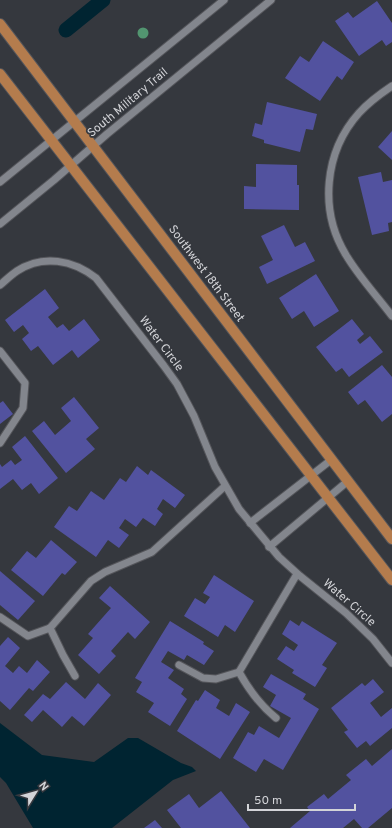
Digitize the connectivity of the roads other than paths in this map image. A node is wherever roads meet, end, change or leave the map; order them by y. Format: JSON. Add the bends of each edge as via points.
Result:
{"nodes":[{"id":1,"x":224,"y":0,"type":"edge"},
{"id":2,"x":271,"y":0,"type":"edge"},
{"id":3,"x":0,"y":24,"type":"edge"},
{"id":4,"x":0,"y":74,"type":"edge"},
{"id":5,"x":392,"y":86,"type":"edge"},
{"id":6,"x":75,"y":122,"type":"junction"},
{"id":7,"x":52,"y":140,"type":"junction"},
{"id":8,"x":93,"y":146,"type":"junction"},
{"id":9,"x":71,"y":165,"type":"junction"},
{"id":10,"x":0,"y":182,"type":"edge"},
{"id":11,"x":0,"y":224,"type":"edge"},
{"id":12,"x":0,"y":285,"type":"edge"},
{"id":13,"x":392,"y":316,"type":"edge"},
{"id":14,"x":0,"y":351,"type":"edge"},
{"id":15,"x":0,"y":443,"type":"edge"},
{"id":16,"x":332,"y":460,"type":"junction"},
{"id":17,"x":312,"y":475,"type":"junction"},
{"id":18,"x":348,"y":481,"type":"junction"},
{"id":19,"x":225,"y":486,"type":"junction"},
{"id":20,"x":329,"y":497,"type":"junction"},
{"id":21,"x":250,"y":523,"type":"junction"},
{"id":22,"x":392,"y":539,"type":"edge"},
{"id":23,"x":269,"y":547,"type":"junction"},
{"id":24,"x":297,"y":574,"type":"junction"},
{"id":25,"x":392,"y":580,"type":"edge"},
{"id":26,"x":0,"y":617,"type":"edge"},
{"id":27,"x":50,"y":628,"type":"junction"},
{"id":28,"x":392,"y":663,"type":"edge"},
{"id":29,"x":179,"y":665,"type":"dead end"},
{"id":30,"x":239,"y":672,"type":"junction"},
{"id":31,"x":75,"y":676,"type":"dead end"},
{"id":32,"x":276,"y":718,"type":"dead end"}],
"edges":[{"from":1,"to":6,"type":"street","name":"South Military Trail"},
{"from":2,"to":8,"type":"street","name":"South Military Trail"},
{"from":3,"to":6,"type":"main road","name":"Southwest 18th Street"},
{"from":4,"to":7,"type":"main road"},
{"from":5,"to":13,"type":"street","via":[[359,113],[342,138],[332,166],[328,196],[334,228],[346,255]]},
{"from":6,"to":7,"type":"street","name":"South Military Trail"},
{"from":6,"to":8,"type":"main road","name":"Southwest 18th Street"},
{"from":7,"to":9,"type":"main road"},
{"from":7,"to":10,"type":"street","name":"South Military Trail"},
{"from":8,"to":9,"type":"street","name":"South Military Trail"},
{"from":8,"to":16,"type":"main road","name":"Southwest 18th Street"},
{"from":9,"to":11,"type":"street","name":"South Military Trail"},
{"from":9,"to":17,"type":"main road"},
{"from":12,"to":19,"type":"street","name":"Water Circle","via":[[18,270],[45,261],[67,262],[96,278],[177,384]]},
{"from":14,"to":15,"type":"street","via":[[25,383],[23,408]]},
{"from":16,"to":17,"type":"street"},
{"from":16,"to":18,"type":"main road","name":"Southwest 18th Street"},
{"from":17,"to":20,"type":"main road"},
{"from":17,"to":21,"type":"street"},
{"from":18,"to":20,"type":"street"},
{"from":18,"to":22,"type":"main road","name":"Southwest 18th Street"},
{"from":19,"to":21,"type":"street","name":"Water Circle"},
{"from":19,"to":27,"type":"street","via":[[152,552],[105,572],[91,581]]},
{"from":20,"to":23,"type":"street"},
{"from":20,"to":25,"type":"main road"},
{"from":21,"to":23,"type":"street","name":"Water Circle"},
{"from":23,"to":24,"type":"street","name":"Water Circle"},
{"from":24,"to":28,"type":"street","name":"Water Circle","via":[[346,613],[373,639]]},
{"from":24,"to":30,"type":"street"},
{"from":26,"to":27,"type":"street","via":[[28,636]]},
{"from":27,"to":31,"type":"street"},
{"from":29,"to":30,"type":"street","via":[[203,678],[216,679]]},
{"from":30,"to":32,"type":"street","via":[[265,710]]}]}
